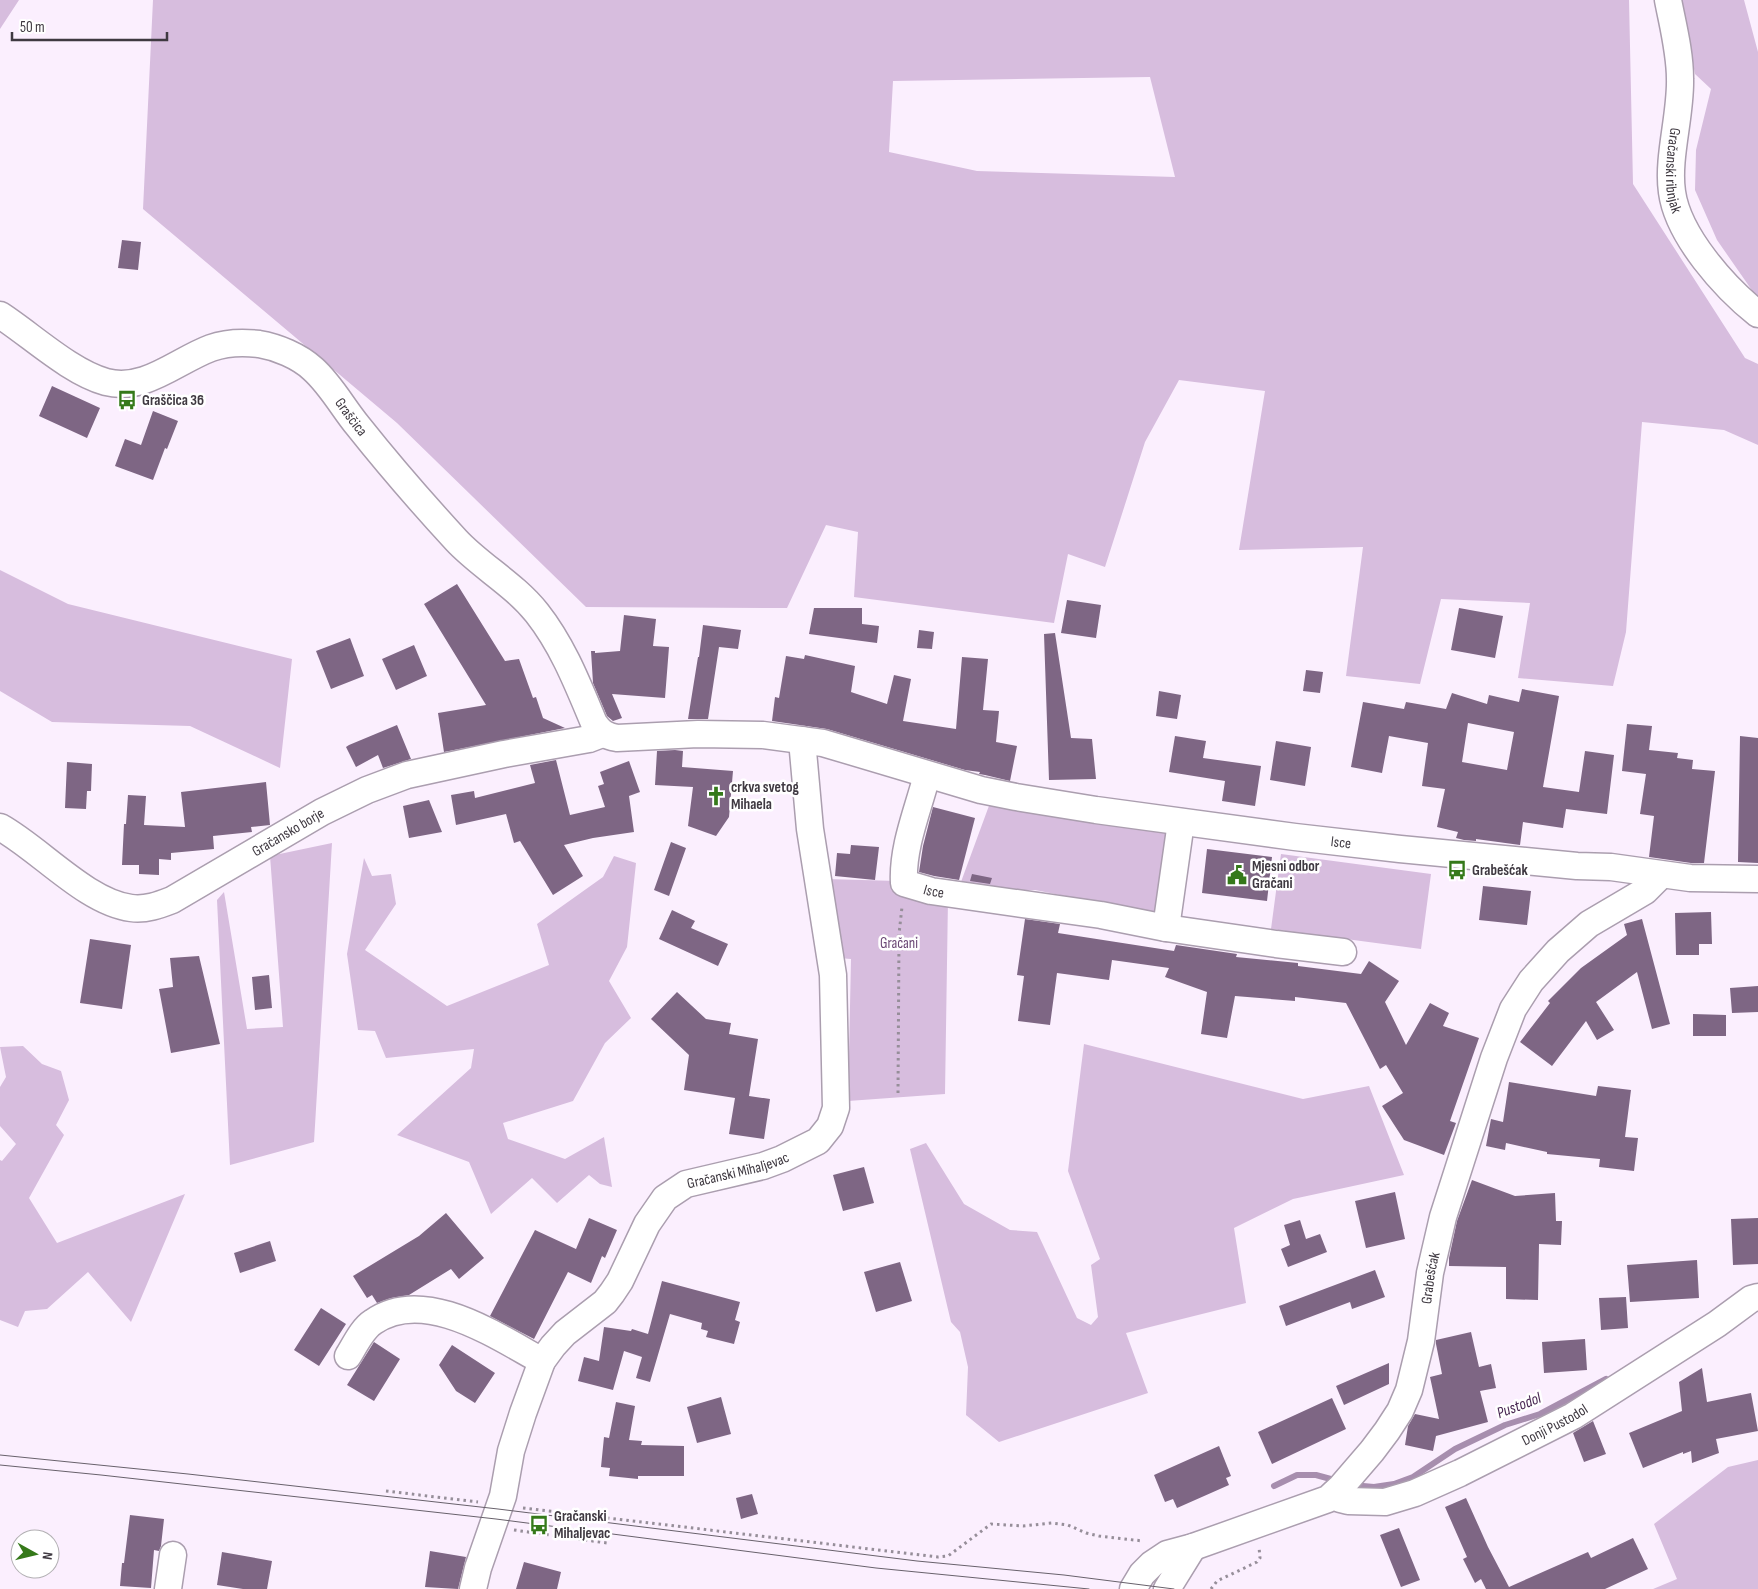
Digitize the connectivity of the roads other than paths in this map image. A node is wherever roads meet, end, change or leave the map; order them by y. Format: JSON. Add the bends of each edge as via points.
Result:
{"nodes":[{"id":1,"x":1668,"y":0,"type":"edge"},
{"id":2,"x":1758,"y":314,"type":"edge"},
{"id":3,"x":0,"y":315,"type":"edge"},
{"id":4,"x":602,"y":734,"type":"junction"},
{"id":5,"x":802,"y":740,"type":"junction"},
{"id":6,"x":927,"y":775,"type":"junction"},
{"id":7,"x":1181,"y":822,"type":"junction"},
{"id":8,"x":0,"y":827,"type":"edge"},
{"id":9,"x":1661,"y":875,"type":"junction"},
{"id":10,"x":1758,"y":879,"type":"edge"},
{"id":11,"x":1166,"y":928,"type":"junction"},
{"id":12,"x":1344,"y":952,"type":"dead end"},
{"id":13,"x":1758,"y":1297,"type":"edge"},
{"id":14,"x":348,"y":1356,"type":"dead end"},
{"id":15,"x":542,"y":1360,"type":"junction"},
{"id":16,"x":1343,"y":1485,"type":"junction"},
{"id":17,"x":1193,"y":1547,"type":"junction"},
{"id":18,"x":173,"y":1555,"type":"dead end"},
{"id":19,"x":168,"y":1589,"type":"edge"},
{"id":20,"x":474,"y":1589,"type":"edge"},
{"id":21,"x":1133,"y":1589,"type":"edge"},
{"id":22,"x":1167,"y":1589,"type":"edge"}],
"edges":[{"from":1,"to":2,"type":"street","name":"Gračanski ribnjak","via":[[1680,78],[1672,165],[1672,192],[1678,213],[1719,278],[1738,299]]},
{"from":3,"to":4,"type":"street","name":"Graščica","via":[[81,371],[106,382],[140,382],[211,348],[227,344],[271,347],[298,358],[322,378],[359,428],[456,540],[536,611],[560,647]]},
{"from":4,"to":5,"type":"street","name":"Isce","via":[[617,738],[763,735]]},
{"from":4,"to":8,"type":"street","name":"Gračansko borje","via":[[389,781],[296,826],[157,906],[131,908],[96,894]]},
{"from":5,"to":6,"type":"street","name":"Isce","via":[[823,743]]},
{"from":5,"to":15,"type":"street","name":"Gračanski Mihaljevac","via":[[810,829],[835,998],[836,1108],[830,1126],[818,1141],[782,1158],[686,1184],[672,1192],[647,1224],[612,1293],[596,1310],[565,1333]]},
{"from":6,"to":7,"type":"street","name":"Isce","via":[[1016,797]]},
{"from":6,"to":11,"type":"street","name":"Isce","via":[[903,868],[904,884]]},
{"from":7,"to":9,"type":"street","name":"Isce","via":[[1400,849],[1611,867]]},
{"from":7,"to":11,"type":"street"},
{"from":9,"to":10,"type":"street","name":"Isce"},
{"from":9,"to":16,"type":"street","name":"Grabešćak","via":[[1645,890],[1574,936],[1531,981],[1513,1009],[1443,1217],[1409,1390],[1387,1431]]},
{"from":11,"to":12,"type":"street","name":"Isce"},
{"from":13,"to":16,"type":"street","name":"Donji Pustodol","via":[[1573,1416],[1415,1493],[1385,1502],[1348,1501],[1340,1499]]},
{"from":14,"to":15,"type":"street","via":[[372,1322],[410,1309],[460,1318]]},
{"from":15,"to":20,"type":"street","name":"Gračanski Mihaljevac","via":[[511,1451],[500,1504]]},
{"from":16,"to":17,"type":"street","name":"Grabešćak","via":[[1322,1502]]},
{"from":17,"to":21,"type":"street","name":"Grabešćak","via":[[1167,1554],[1152,1564]]},
{"from":17,"to":22,"type":"street"},
{"from":18,"to":19,"type":"street"}]}
